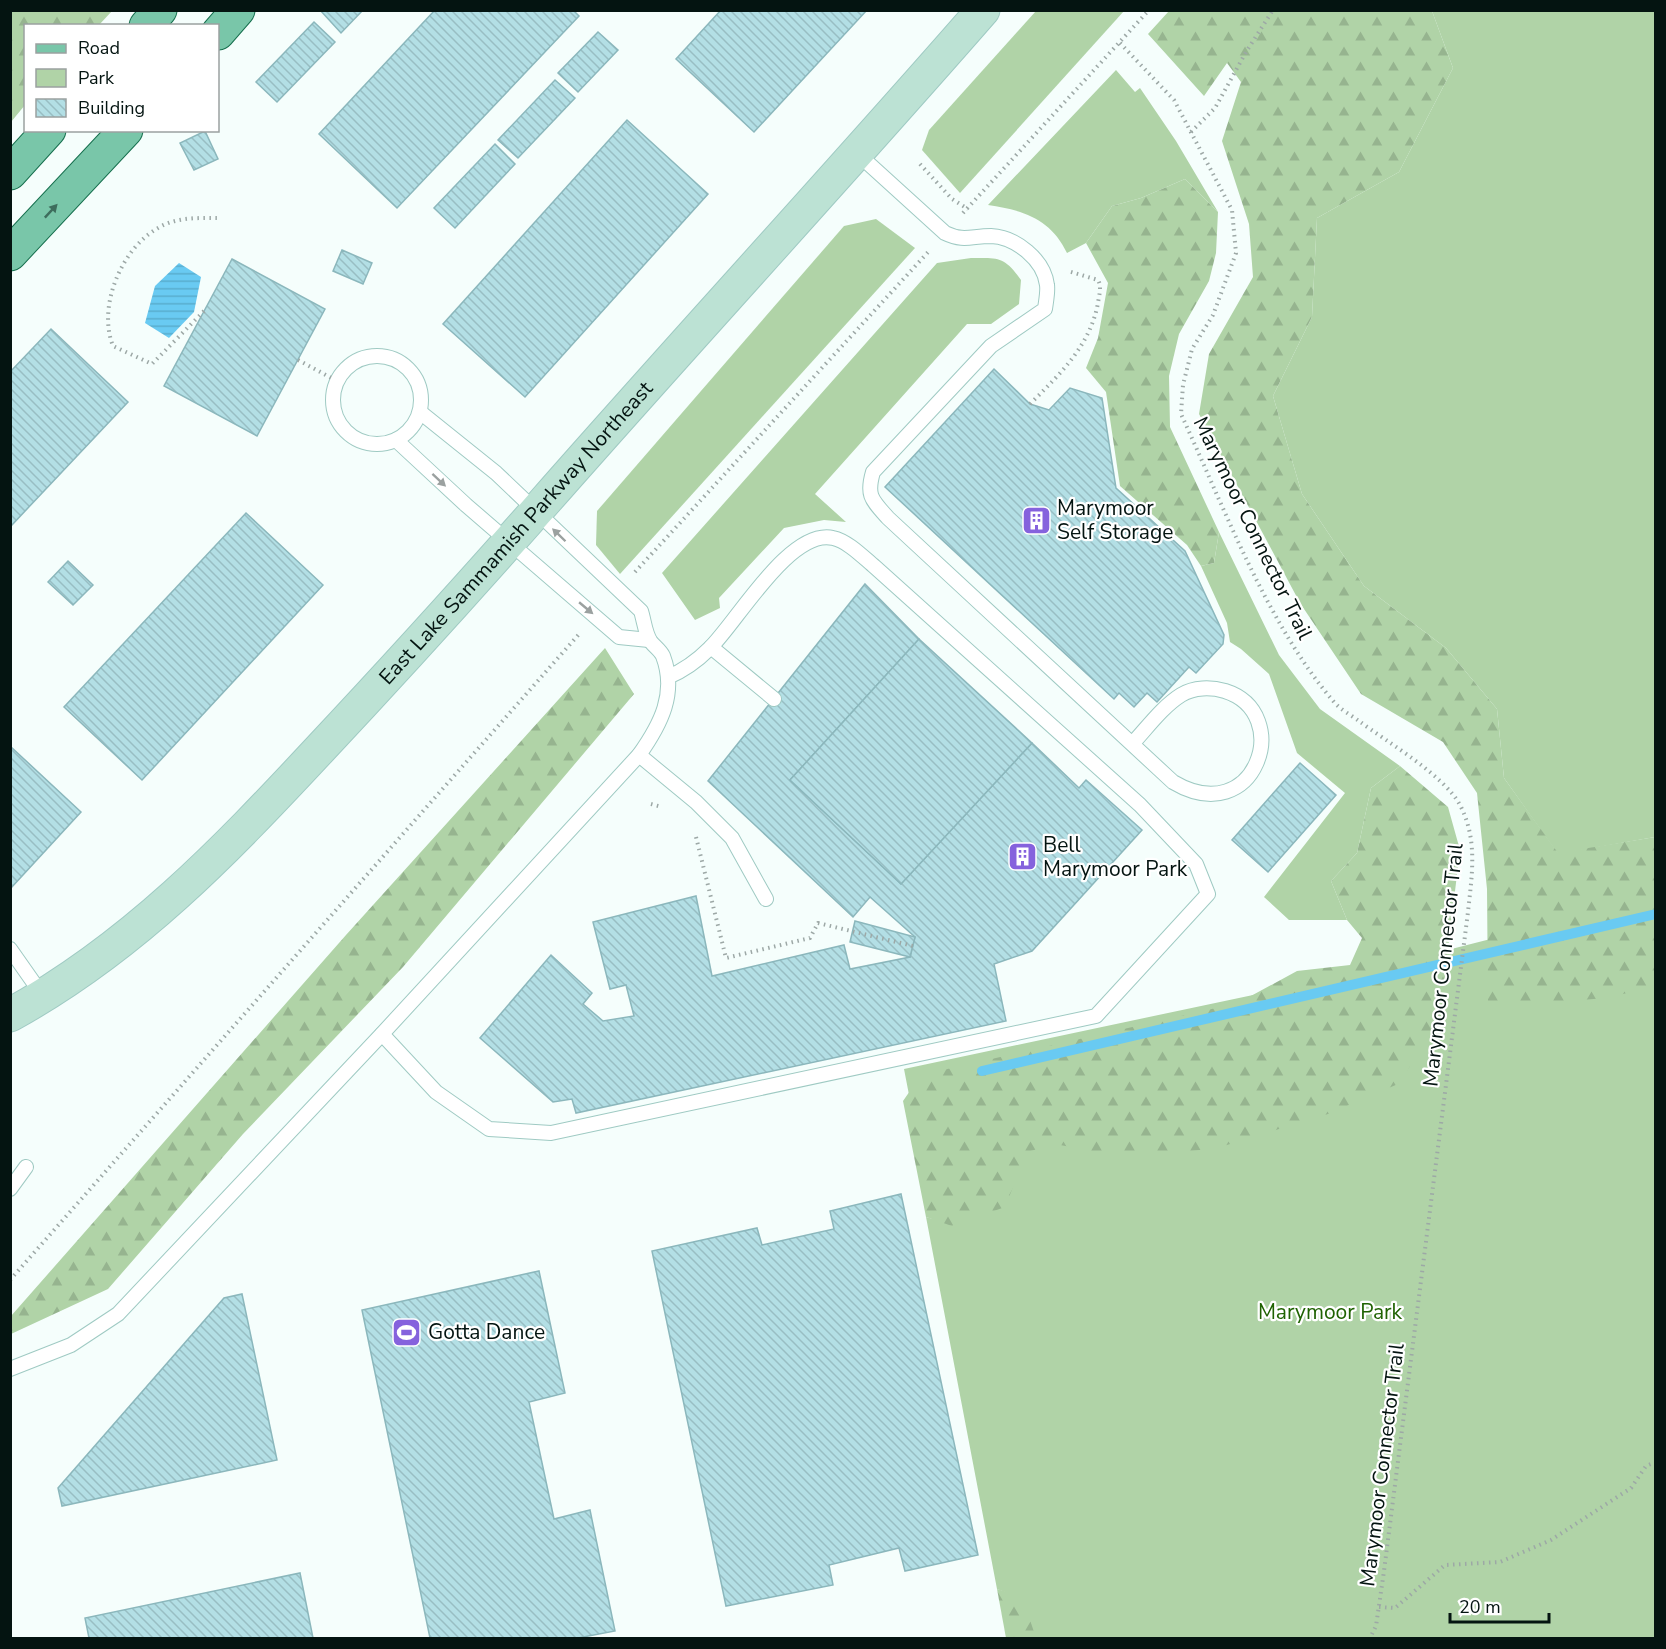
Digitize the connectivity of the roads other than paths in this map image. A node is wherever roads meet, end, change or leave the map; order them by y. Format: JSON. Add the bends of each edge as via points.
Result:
{"nodes":[{"id":1,"x":160,"y":10,"type":"edge"},
{"id":2,"x":238,"y":10,"type":"edge"},
{"id":3,"x":983,"y":10,"type":"edge"},
{"id":4,"x":148,"y":24,"type":"edge"},
{"id":5,"x":219,"y":32,"type":"edge"},
{"id":6,"x":47,"y":132,"type":"edge"},
{"id":7,"x":124,"y":132,"type":"edge"},
{"id":8,"x":858,"y":154,"type":"junction"},
{"id":9,"x":10,"y":173,"type":"edge"},
{"id":10,"x":10,"y":254,"type":"edge"},
{"id":11,"x":420,"y":412,"type":"junction"},
{"id":12,"x":396,"y":440,"type":"junction"},
{"id":13,"x":536,"y":512,"type":"junction"},
{"id":14,"x":508,"y":543,"type":"junction"},
{"id":15,"x":649,"y":640,"type":"junction"},
{"id":16,"x":711,"y":647,"type":"junction"},
{"id":17,"x":668,"y":677,"type":"junction"},
{"id":18,"x":774,"y":699,"type":"dead end"},
{"id":19,"x":1132,"y":744,"type":"junction"},
{"id":20,"x":639,"y":755,"type":"junction"},
{"id":21,"x":766,"y":898,"type":"dead end"},
{"id":22,"x":10,"y":949,"type":"edge"},
{"id":23,"x":43,"y":996,"type":"junction"},
{"id":24,"x":10,"y":1015,"type":"edge"},
{"id":25,"x":382,"y":1034,"type":"junction"},
{"id":26,"x":26,"y":1167,"type":"dead end"},
{"id":27,"x":10,"y":1189,"type":"edge"},
{"id":28,"x":10,"y":1369,"type":"edge"}],
"edges":[{"from":1,"to":4,"type":"main road"},
{"from":2,"to":5,"type":"main road"},
{"from":3,"to":8,"type":"main road","name":"East Lake Sammamish Parkway Northeast"},
{"from":6,"to":9,"type":"main road"},
{"from":10,"to":7,"type":"main road","one_way":true},
{"from":8,"to":13,"type":"main road","name":"East Lake Sammamish Parkway Northeast"},
{"from":8,"to":19,"type":"lane","via":[[945,233],[959,240],[993,236],[1016,244],[1039,261],[1047,285],[1045,309],[991,346],[873,472],[869,488],[873,501]]},
{"from":11,"to":12,"type":"lane","via":[[411,431]]},
{"from":11,"to":12,"type":"lane","via":[[418,385],[400,362],[385,356],[357,360],[346,368],[333,392],[337,420],[357,440],[371,444]]},
{"from":11,"to":13,"type":"lane","via":[[496,473]]},
{"from":12,"to":14,"type":"lane","one_way":true},
{"from":13,"to":14,"type":"main road","name":"East Lake Sammamish Parkway Northeast"},
{"from":15,"to":13,"type":"lane","one_way":true,"via":[[642,611]]},
{"from":14,"to":15,"type":"lane","one_way":true,"via":[[619,637]]},
{"from":14,"to":23,"type":"main road","name":"East Lake Sammamish Parkway Northeast","via":[[231,844],[150,920]]},
{"from":15,"to":17,"type":"lane","via":[[662,653]]},
{"from":16,"to":17,"type":"lane","via":[[688,668]]},
{"from":16,"to":18,"type":"lane"},
{"from":16,"to":25,"type":"lane","via":[[782,561],[812,539],[833,538],[875,567],[1140,805],[1196,864],[1208,894],[1096,1016],[551,1133],[489,1129],[436,1092]]},
{"from":17,"to":20,"type":"lane","via":[[668,704]]},
{"from":19,"to":19,"type":"lane","via":[[1173,783],[1204,795],[1222,794],[1239,786],[1252,773],[1260,756],[1262,738],[1247,704],[1233,693],[1197,688],[1169,705]]},
{"from":20,"to":21,"type":"lane","via":[[726,831]]},
{"from":20,"to":25,"type":"lane"},
{"from":22,"to":23,"type":"lane"},
{"from":23,"to":24,"type":"main road","name":"East Lake Sammamish Parkway Northeast"},
{"from":25,"to":28,"type":"lane","via":[[118,1314],[71,1345]]},
{"from":26,"to":27,"type":"lane"}]}
